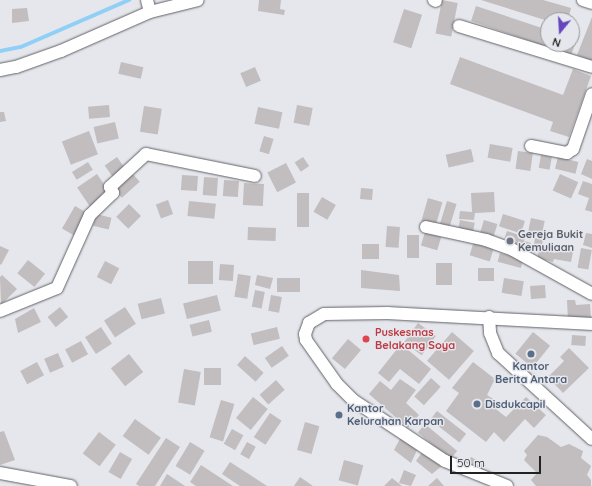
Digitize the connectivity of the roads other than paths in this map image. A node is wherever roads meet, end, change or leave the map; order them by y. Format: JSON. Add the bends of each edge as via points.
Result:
{"nodes":[{"id":1,"x":198,"y":0,"type":"edge"},
{"id":2,"x":583,"y":0,"type":"edge"},
{"id":3,"x":592,"y":3,"type":"edge"},
{"id":4,"x":148,"y":5,"type":"edge"},
{"id":5,"x":459,"y":26,"type":"dead end"},
{"id":6,"x":592,"y":68,"type":"edge"},
{"id":7,"x":0,"y":70,"type":"edge"},
{"id":8,"x":592,"y":94,"type":"edge"},
{"id":9,"x":531,"y":146,"type":"dead end"},
{"id":10,"x":255,"y":176,"type":"dead end"},
{"id":11,"x":426,"y":227,"type":"dead end"},
{"id":12,"x":592,"y":294,"type":"edge"},
{"id":13,"x":0,"y":311,"type":"edge"},
{"id":14,"x":489,"y":317,"type":"junction"},
{"id":15,"x":592,"y":324,"type":"edge"},
{"id":16,"x":592,"y":439,"type":"edge"},
{"id":17,"x":0,"y":473,"type":"edge"},
{"id":18,"x":52,"y":483,"type":"edge"},
{"id":19,"x":71,"y":486,"type":"edge"},
{"id":20,"x":507,"y":486,"type":"edge"}],
"edges":[{"from":1,"to":4,"type":"street"},
{"from":2,"to":3,"type":"street"},
{"from":4,"to":7,"type":"street","via":[[67,48],[16,67]]},
{"from":5,"to":6,"type":"street"},
{"from":8,"to":9,"type":"street","via":[[573,149],[567,153]]},
{"from":10,"to":13,"type":"street","via":[[146,154],[110,187],[113,193],[90,215],[57,288]]},
{"from":11,"to":12,"type":"street","via":[[486,240],[513,250]]},
{"from":14,"to":15,"type":"street"},
{"from":14,"to":16,"type":"street","via":[[490,333],[498,353]]},
{"from":14,"to":20,"type":"street","via":[[324,314],[308,323],[305,334],[306,340],[337,384],[353,400],[445,460]]},
{"from":17,"to":18,"type":"street"},
{"from":18,"to":19,"type":"street"}]}
